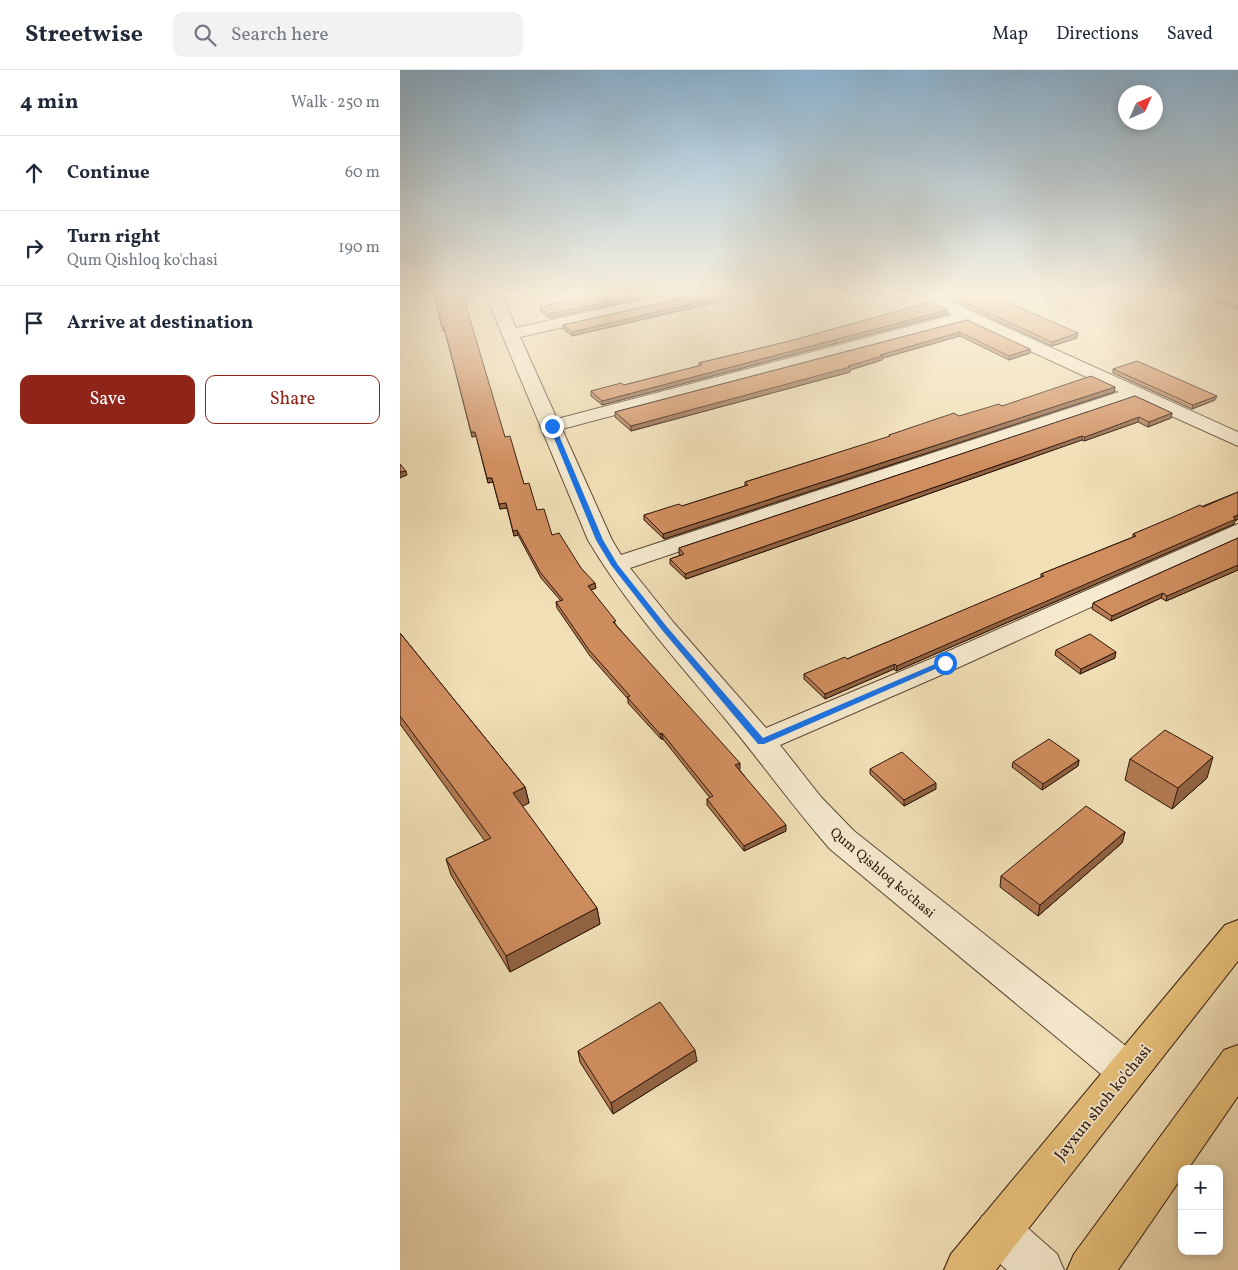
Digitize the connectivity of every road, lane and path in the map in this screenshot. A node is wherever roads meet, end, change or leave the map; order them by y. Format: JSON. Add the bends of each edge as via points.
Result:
{"nodes":[{"id":1,"x":519,"y":352,"type":"edge"},
{"id":2,"x":833,"y":352,"type":"edge"},
{"id":3,"x":1047,"y":352,"type":"edge"},
{"id":4,"x":1135,"y":393,"type":"junction"},
{"id":5,"x":552,"y":426,"type":"junction"},
{"id":6,"x":1238,"y":440,"type":"edge"},
{"id":7,"x":1238,"y":531,"type":"edge"},
{"id":8,"x":615,"y":565,"type":"junction"},
{"id":9,"x":761,"y":742,"type":"junction"},
{"id":10,"x":1238,"y":936,"type":"edge"},
{"id":11,"x":1238,"y":1063,"type":"edge"},
{"id":12,"x":1127,"y":1071,"type":"junction"},
{"id":13,"x":998,"y":1232,"type":"junction"},
{"id":14,"x":967,"y":1270,"type":"edge"},
{"id":15,"x":1041,"y":1270,"type":"edge"},
{"id":16,"x":1090,"y":1270,"type":"edge"}],
"edges":[{"from":1,"to":5,"type":"street","name":"Qum Qishloq ko'chasi"},
{"from":2,"to":5,"type":"street"},
{"from":3,"to":4,"type":"street"},
{"from":4,"to":6,"type":"street"},
{"from":4,"to":8,"type":"street"},
{"from":5,"to":8,"type":"street","name":"Qum Qishloq ko'chasi","via":[[600,540]]},
{"from":7,"to":9,"type":"street"},
{"from":8,"to":9,"type":"street","name":"Qum Qishloq ko'chasi"},
{"from":9,"to":12,"type":"street","name":"Qum Qishloq ko'chasi","via":[[842,840]]},
{"from":10,"to":12,"type":"highway","name":"Jayxun shoh ko'chasi"},
{"from":11,"to":16,"type":"highway"},
{"from":12,"to":13,"type":"highway","name":"Jayxun shoh ko'chasi"},
{"from":13,"to":14,"type":"highway","name":"Jayxun shoh ko'chasi"},
{"from":13,"to":15,"type":"street"}]}
